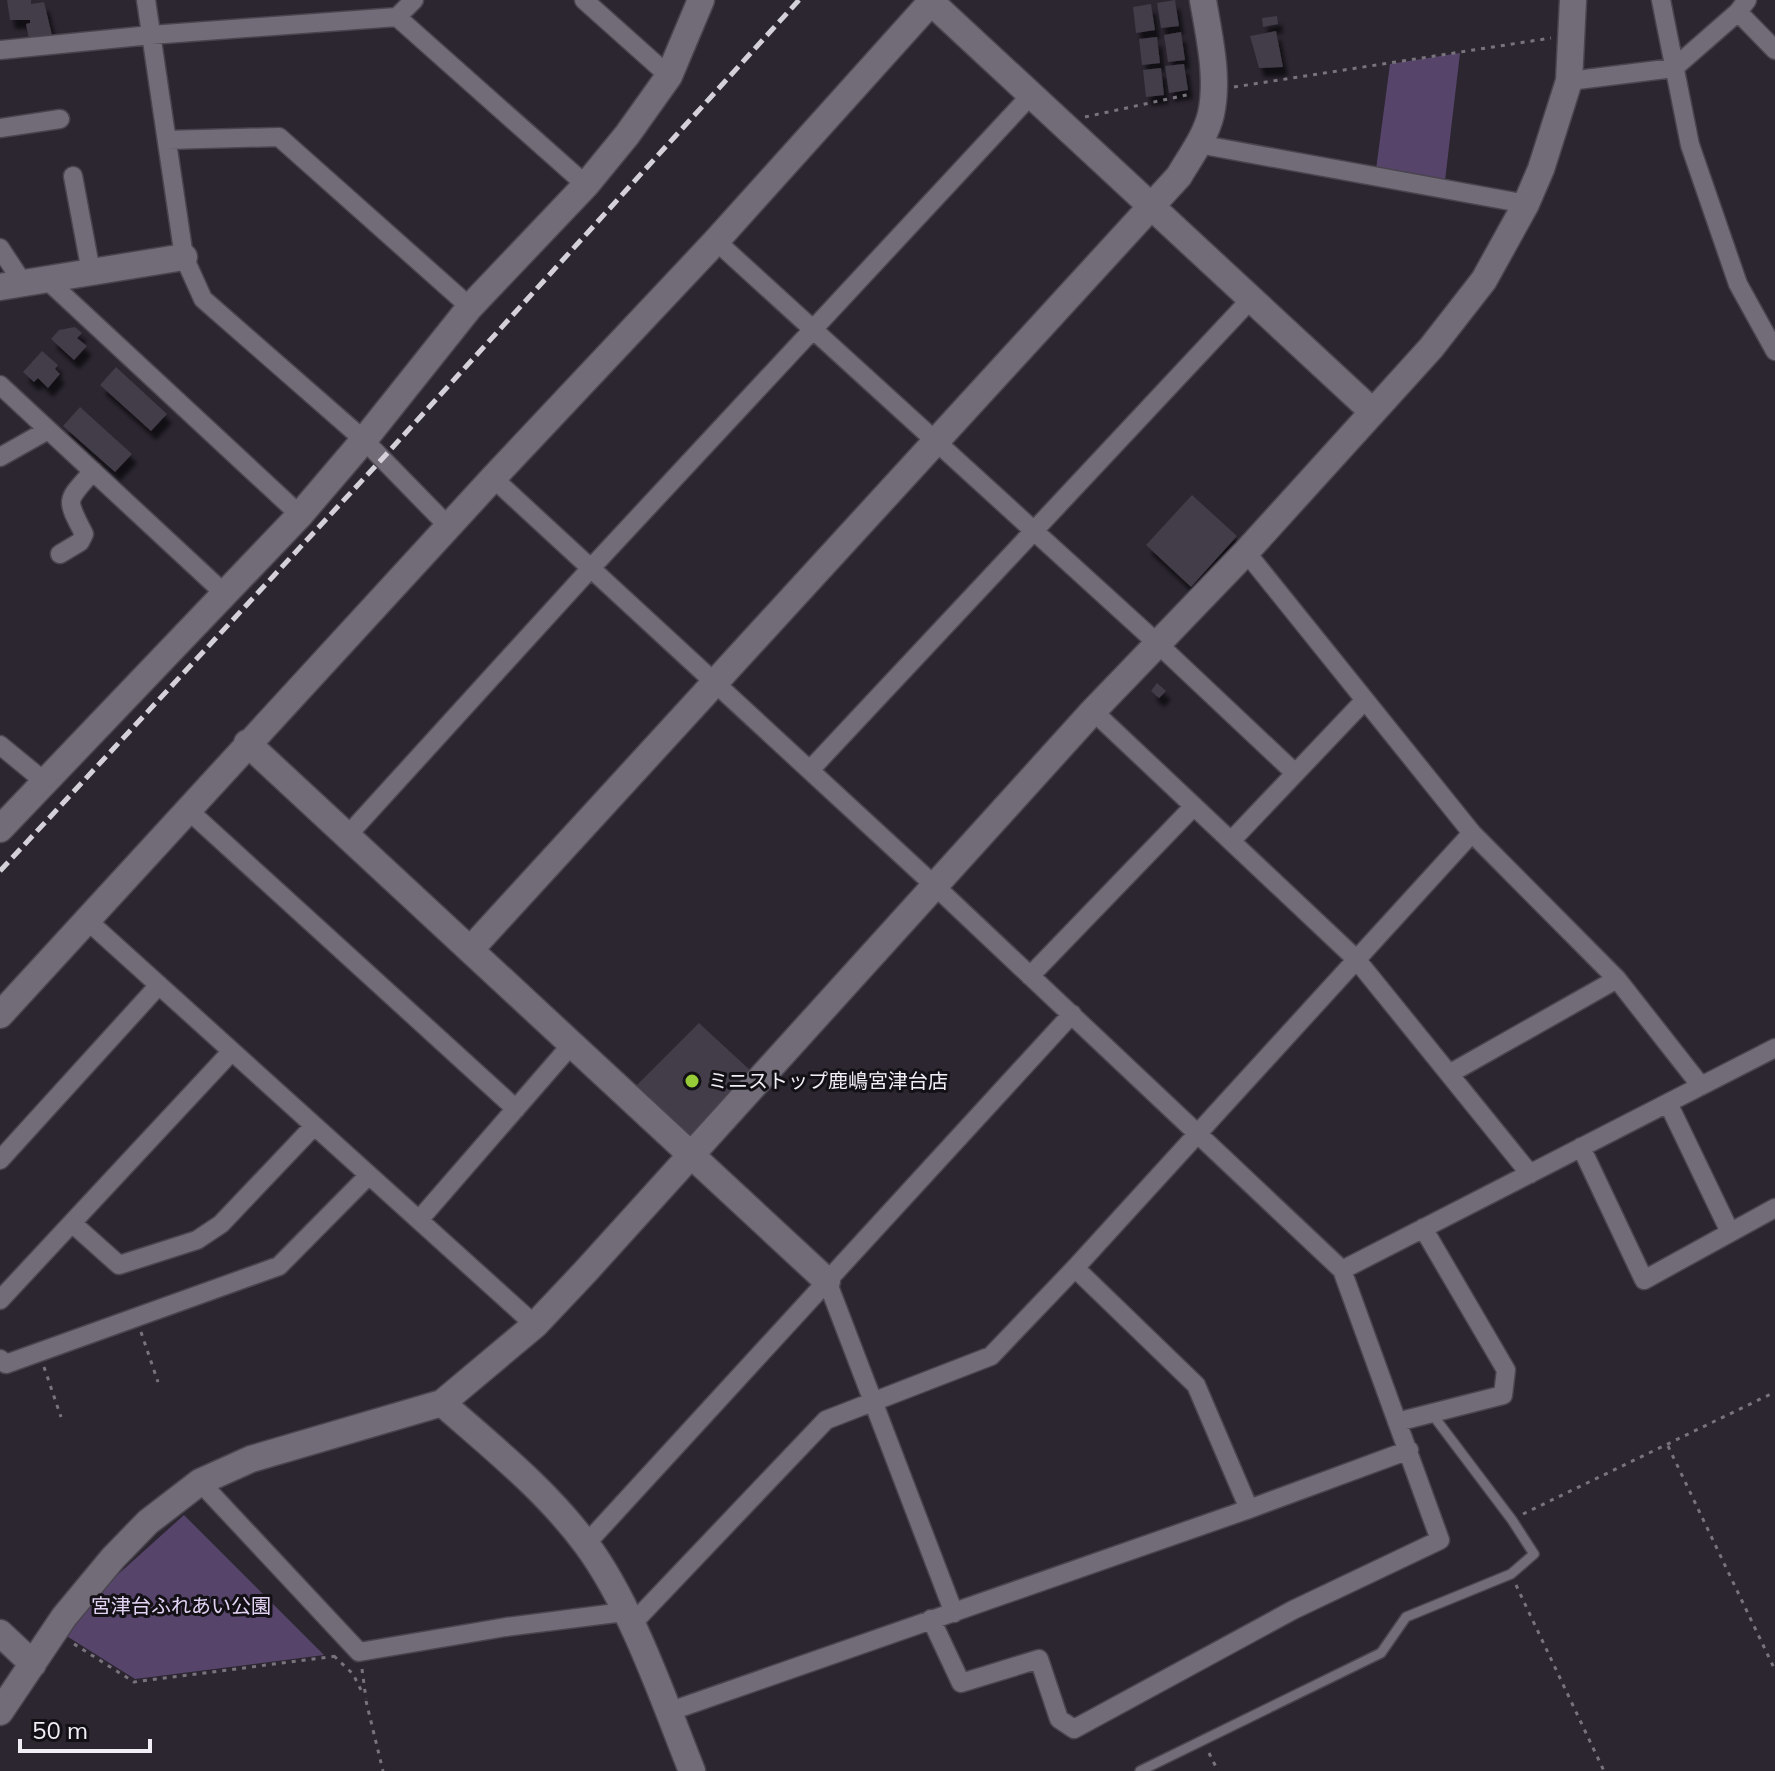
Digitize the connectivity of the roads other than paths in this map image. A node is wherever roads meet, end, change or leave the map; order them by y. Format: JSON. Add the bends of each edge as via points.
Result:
{"nodes":[{"id":1,"x":146,"y":0,"type":"edge"},
{"id":2,"x":414,"y":0,"type":"edge"},
{"id":3,"x":584,"y":0,"type":"edge"},
{"id":4,"x":701,"y":0,"type":"edge"},
{"id":5,"x":1203,"y":0,"type":"edge"},
{"id":6,"x":1573,"y":0,"type":"edge"},
{"id":7,"x":1661,"y":0,"type":"edge"},
{"id":8,"x":1743,"y":6,"type":"edge"},
{"id":9,"x":397,"y":17,"type":"junction"},
{"id":10,"x":151,"y":35,"type":"junction"},
{"id":11,"x":0,"y":50,"type":"edge"},
{"id":12,"x":1775,"y":50,"type":"edge"},
{"id":13,"x":1674,"y":68,"type":"junction"},
{"id":14,"x":669,"y":76,"type":"junction"},
{"id":15,"x":1569,"y":81,"type":"junction"},
{"id":16,"x":1031,"y":95,"type":"junction"},
{"id":17,"x":60,"y":119,"type":"dead end"},
{"id":18,"x":0,"y":128,"type":"edge"},
{"id":19,"x":167,"y":140,"type":"junction"},
{"id":20,"x":1198,"y":144,"type":"junction"},
{"id":21,"x":73,"y":176,"type":"dead end"},
{"id":22,"x":586,"y":185,"type":"junction"},
{"id":23,"x":1526,"y":204,"type":"junction"},
{"id":24,"x":1153,"y":207,"type":"junction"},
{"id":25,"x":716,"y":241,"type":"junction"},
{"id":26,"x":0,"y":248,"type":"edge"},
{"id":27,"x":184,"y":257,"type":"junction"},
{"id":28,"x":91,"y":272,"type":"junction"},
{"id":29,"x":23,"y":283,"type":"edge"},
{"id":30,"x":1251,"y":299,"type":"junction"},
{"id":31,"x":470,"y":307,"type":"junction"},
{"id":32,"x":813,"y":330,"type":"junction"},
{"id":33,"x":1774,"y":347,"type":"edge"},
{"id":34,"x":0,"y":385,"type":"edge"},
{"id":35,"x":1373,"y":412,"type":"junction"},
{"id":36,"x":48,"y":430,"type":"junction"},
{"id":37,"x":364,"y":440,"type":"junction"},
{"id":38,"x":937,"y":442,"type":"junction"},
{"id":39,"x":0,"y":457,"type":"edge"},
{"id":40,"x":93,"y":471,"type":"junction"},
{"id":41,"x":493,"y":478,"type":"junction"},
{"id":42,"x":300,"y":515,"type":"junction"},
{"id":43,"x":448,"y":526,"type":"junction"},
{"id":44,"x":1034,"y":531,"type":"junction"},
{"id":45,"x":1246,"y":552,"type":"junction"},
{"id":46,"x":60,"y":554,"type":"dead end"},
{"id":47,"x":591,"y":568,"type":"junction"},
{"id":48,"x":225,"y":594,"type":"junction"},
{"id":49,"x":1157,"y":643,"type":"junction"},
{"id":50,"x":716,"y":683,"type":"junction"},
{"id":51,"x":1365,"y":700,"type":"junction"},
{"id":52,"x":1093,"y":711,"type":"junction"},
{"id":53,"x":247,"y":743,"type":"junction"},
{"id":54,"x":0,"y":745,"type":"edge"},
{"id":55,"x":810,"y":770,"type":"junction"},
{"id":56,"x":1295,"y":773,"type":"junction"},
{"id":57,"x":45,"y":782,"type":"junction"},
{"id":58,"x":1194,"y":806,"type":"junction"},
{"id":59,"x":187,"y":809,"type":"junction"},
{"id":60,"x":0,"y":829,"type":"edge"},
{"id":61,"x":1472,"y":833,"type":"junction"},
{"id":62,"x":347,"y":836,"type":"junction"},
{"id":63,"x":1231,"y":841,"type":"junction"},
{"id":64,"x":934,"y":885,"type":"junction"},
{"id":65,"x":88,"y":921,"type":"junction"},
{"id":66,"x":470,"y":950,"type":"junction"},
{"id":67,"x":1356,"y":959,"type":"junction"},
{"id":68,"x":1030,"y":976,"type":"junction"},
{"id":69,"x":1617,"y":979,"type":"junction"},
{"id":70,"x":159,"y":985,"type":"junction"},
{"id":71,"x":1072,"y":1014,"type":"junction"},
{"id":72,"x":0,"y":1015,"type":"edge"},
{"id":73,"x":572,"y":1044,"type":"junction"},
{"id":74,"x":1775,"y":1048,"type":"edge"},
{"id":75,"x":232,"y":1051,"type":"junction"},
{"id":76,"x":1449,"y":1074,"type":"junction"},
{"id":77,"x":1701,"y":1086,"type":"junction"},
{"id":78,"x":1668,"y":1103,"type":"junction"},
{"id":79,"x":516,"y":1109,"type":"junction"},
{"id":80,"x":314,"y":1126,"type":"junction"},
{"id":81,"x":1197,"y":1133,"type":"junction"},
{"id":82,"x":1581,"y":1147,"type":"junction"},
{"id":83,"x":691,"y":1154,"type":"junction"},
{"id":84,"x":0,"y":1160,"type":"edge"},
{"id":85,"x":1530,"y":1174,"type":"junction"},
{"id":86,"x":369,"y":1175,"type":"junction"},
{"id":87,"x":1775,"y":1208,"type":"edge"},
{"id":88,"x":419,"y":1220,"type":"junction"},
{"id":89,"x":72,"y":1223,"type":"junction"},
{"id":90,"x":1423,"y":1228,"type":"junction"},
{"id":91,"x":1730,"y":1232,"type":"junction"},
{"id":92,"x":1075,"y":1268,"type":"junction"},
{"id":93,"x":1342,"y":1270,"type":"junction"},
{"id":94,"x":827,"y":1281,"type":"junction"},
{"id":95,"x":0,"y":1300,"type":"edge"},
{"id":96,"x":535,"y":1325,"type":"junction"},
{"id":97,"x":0,"y":1359,"type":"edge"},
{"id":98,"x":874,"y":1401,"type":"junction"},
{"id":99,"x":442,"y":1403,"type":"junction"},
{"id":100,"x":1432,"y":1414,"type":"junction"},
{"id":101,"x":1397,"y":1422,"type":"junction"},
{"id":102,"x":1409,"y":1450,"type":"junction"},
{"id":103,"x":200,"y":1482,"type":"junction"},
{"id":104,"x":1249,"y":1509,"type":"junction"},
{"id":105,"x":586,"y":1544,"type":"junction"},
{"id":106,"x":954,"y":1613,"type":"junction"},
{"id":107,"x":628,"y":1618,"type":"junction"},
{"id":108,"x":931,"y":1619,"type":"junction"},
{"id":109,"x":0,"y":1633,"type":"edge"},
{"id":110,"x":33,"y":1664,"type":"junction"},
{"id":111,"x":0,"y":1712,"type":"edge"},
{"id":112,"x":668,"y":1712,"type":"junction"},
{"id":113,"x":692,"y":1771,"type":"edge"},
{"id":114,"x":1140,"y":1771,"type":"edge"}],
"edges":[{"from":1,"to":10,"type":"street"},
{"from":2,"to":9,"type":"street"},
{"from":3,"to":14,"type":"street"},
{"from":4,"to":14,"type":"street"},
{"from":5,"to":20,"type":"street","via":[[1212,90],[1211,115]]},
{"from":6,"to":15,"type":"street"},
{"from":7,"to":13,"type":"street"},
{"from":8,"to":12,"type":"street"},
{"from":8,"to":13,"type":"street"},
{"from":9,"to":10,"type":"street"},
{"from":9,"to":22,"type":"street"},
{"from":10,"to":11,"type":"street"},
{"from":10,"to":19,"type":"street"},
{"from":13,"to":15,"type":"street"},
{"from":13,"to":33,"type":"street","via":[[1690,145],[1738,284]]},
{"from":14,"to":22,"type":"street"},
{"from":15,"to":23,"type":"street"},
{"from":16,"to":24,"type":"street"},
{"from":16,"to":25,"type":"street","via":[[931,2]]},
{"from":16,"to":32,"type":"street"},
{"from":17,"to":18,"type":"street"},
{"from":19,"to":27,"type":"street"},
{"from":19,"to":31,"type":"street","via":[[279,137]]},
{"from":20,"to":23,"type":"street"},
{"from":20,"to":24,"type":"street"},
{"from":21,"to":28,"type":"street"},
{"from":22,"to":31,"type":"street"},
{"from":23,"to":35,"type":"street","via":[[1484,280]]},
{"from":24,"to":30,"type":"street"},
{"from":24,"to":38,"type":"street"},
{"from":25,"to":32,"type":"street"},
{"from":25,"to":41,"type":"street"},
{"from":26,"to":29,"type":"street"},
{"from":27,"to":28,"type":"street"},
{"from":27,"to":37,"type":"street","via":[[203,299]]},
{"from":28,"to":29,"type":"street"},
{"from":29,"to":42,"type":"street"},
{"from":30,"to":35,"type":"street"},
{"from":30,"to":44,"type":"street"},
{"from":31,"to":37,"type":"street"},
{"from":32,"to":38,"type":"street"},
{"from":32,"to":47,"type":"street"},
{"from":34,"to":36,"type":"street"},
{"from":35,"to":45,"type":"street"},
{"from":36,"to":39,"type":"street"},
{"from":36,"to":40,"type":"street"},
{"from":37,"to":42,"type":"street"},
{"from":37,"to":43,"type":"street"},
{"from":38,"to":44,"type":"street"},
{"from":38,"to":50,"type":"street"},
{"from":40,"to":46,"type":"street","via":[[69,505],[84,534]]},
{"from":40,"to":48,"type":"street"},
{"from":41,"to":43,"type":"street"},
{"from":41,"to":47,"type":"street"},
{"from":42,"to":48,"type":"street"},
{"from":43,"to":53,"type":"street"},
{"from":44,"to":49,"type":"street"},
{"from":44,"to":55,"type":"street"},
{"from":45,"to":49,"type":"street"},
{"from":45,"to":51,"type":"street"},
{"from":47,"to":50,"type":"street"},
{"from":47,"to":62,"type":"street"},
{"from":48,"to":57,"type":"street"},
{"from":49,"to":52,"type":"street"},
{"from":49,"to":56,"type":"street"},
{"from":50,"to":55,"type":"street"},
{"from":50,"to":66,"type":"street"},
{"from":51,"to":56,"type":"street"},
{"from":51,"to":61,"type":"street"},
{"from":52,"to":58,"type":"street"},
{"from":52,"to":64,"type":"street"},
{"from":53,"to":59,"type":"street"},
{"from":53,"to":62,"type":"street"},
{"from":54,"to":57,"type":"street"},
{"from":55,"to":64,"type":"street"},
{"from":56,"to":63,"type":"street"},
{"from":57,"to":60,"type":"street"},
{"from":58,"to":63,"type":"street"},
{"from":58,"to":68,"type":"street"},
{"from":59,"to":65,"type":"street"},
{"from":59,"to":79,"type":"street"},
{"from":61,"to":67,"type":"street"},
{"from":61,"to":69,"type":"street"},
{"from":62,"to":66,"type":"street"},
{"from":63,"to":67,"type":"street"},
{"from":64,"to":68,"type":"street"},
{"from":64,"to":83,"type":"street"},
{"from":65,"to":70,"type":"street"},
{"from":65,"to":72,"type":"street"},
{"from":66,"to":73,"type":"street"},
{"from":67,"to":76,"type":"street"},
{"from":67,"to":81,"type":"street"},
{"from":68,"to":71,"type":"street"},
{"from":69,"to":76,"type":"street"},
{"from":69,"to":77,"type":"street"},
{"from":70,"to":75,"type":"street"},
{"from":70,"to":84,"type":"street"},
{"from":71,"to":81,"type":"street"},
{"from":71,"to":94,"type":"street"},
{"from":73,"to":79,"type":"street"},
{"from":73,"to":83,"type":"street"},
{"from":74,"to":77,"type":"street"},
{"from":75,"to":80,"type":"street"},
{"from":75,"to":89,"type":"street"},
{"from":76,"to":85,"type":"street"},
{"from":77,"to":78,"type":"street"},
{"from":78,"to":82,"type":"street"},
{"from":78,"to":91,"type":"street"},
{"from":79,"to":88,"type":"street"},
{"from":80,"to":86,"type":"street"},
{"from":80,"to":89,"type":"street","via":[[221,1224],[197,1240],[119,1265]]},
{"from":81,"to":92,"type":"street"},
{"from":81,"to":93,"type":"street"},
{"from":82,"to":85,"type":"street"},
{"from":82,"to":91,"type":"street","via":[[1644,1280]]},
{"from":83,"to":94,"type":"street"},
{"from":83,"to":96,"type":"street"},
{"from":85,"to":90,"type":"street"},
{"from":86,"to":88,"type":"street"},
{"from":86,"to":97,"type":"street","via":[[279,1266],[6,1364]]},
{"from":87,"to":91,"type":"street"},
{"from":88,"to":96,"type":"street"},
{"from":89,"to":95,"type":"street"},
{"from":90,"to":93,"type":"street"},
{"from":90,"to":100,"type":"street","via":[[1506,1370],[1503,1395]]},
{"from":92,"to":98,"type":"street","via":[[991,1356]]},
{"from":92,"to":104,"type":"street","via":[[1196,1385]]},
{"from":93,"to":101,"type":"street"},
{"from":94,"to":98,"type":"street"},
{"from":94,"to":105,"type":"street"},
{"from":96,"to":99,"type":"street"},
{"from":98,"to":106,"type":"street"},
{"from":98,"to":107,"type":"street","via":[[826,1420]]},
{"from":99,"to":103,"type":"street","via":[[251,1459]]},
{"from":99,"to":105,"type":"street","via":[[541,1492]]},
{"from":100,"to":101,"type":"street"},
{"from":100,"to":114,"type":"lane","via":[[1534,1554],[1511,1574],[1406,1617],[1381,1653]]},
{"from":101,"to":102,"type":"street"},
{"from":102,"to":104,"type":"street"},
{"from":102,"to":108,"type":"street","via":[[1440,1540],[1293,1610],[1074,1729],[1059,1719],[1039,1659],[961,1683]]},
{"from":103,"to":107,"type":"street","via":[[359,1652],[506,1627]]},
{"from":103,"to":110,"type":"street","via":[[148,1522],[113,1558]]},
{"from":104,"to":106,"type":"street"},
{"from":105,"to":107,"type":"street"},
{"from":106,"to":108,"type":"street"},
{"from":107,"to":112,"type":"street"},
{"from":108,"to":112,"type":"street"},
{"from":109,"to":110,"type":"street"},
{"from":110,"to":111,"type":"street"},
{"from":112,"to":113,"type":"street"}]}
